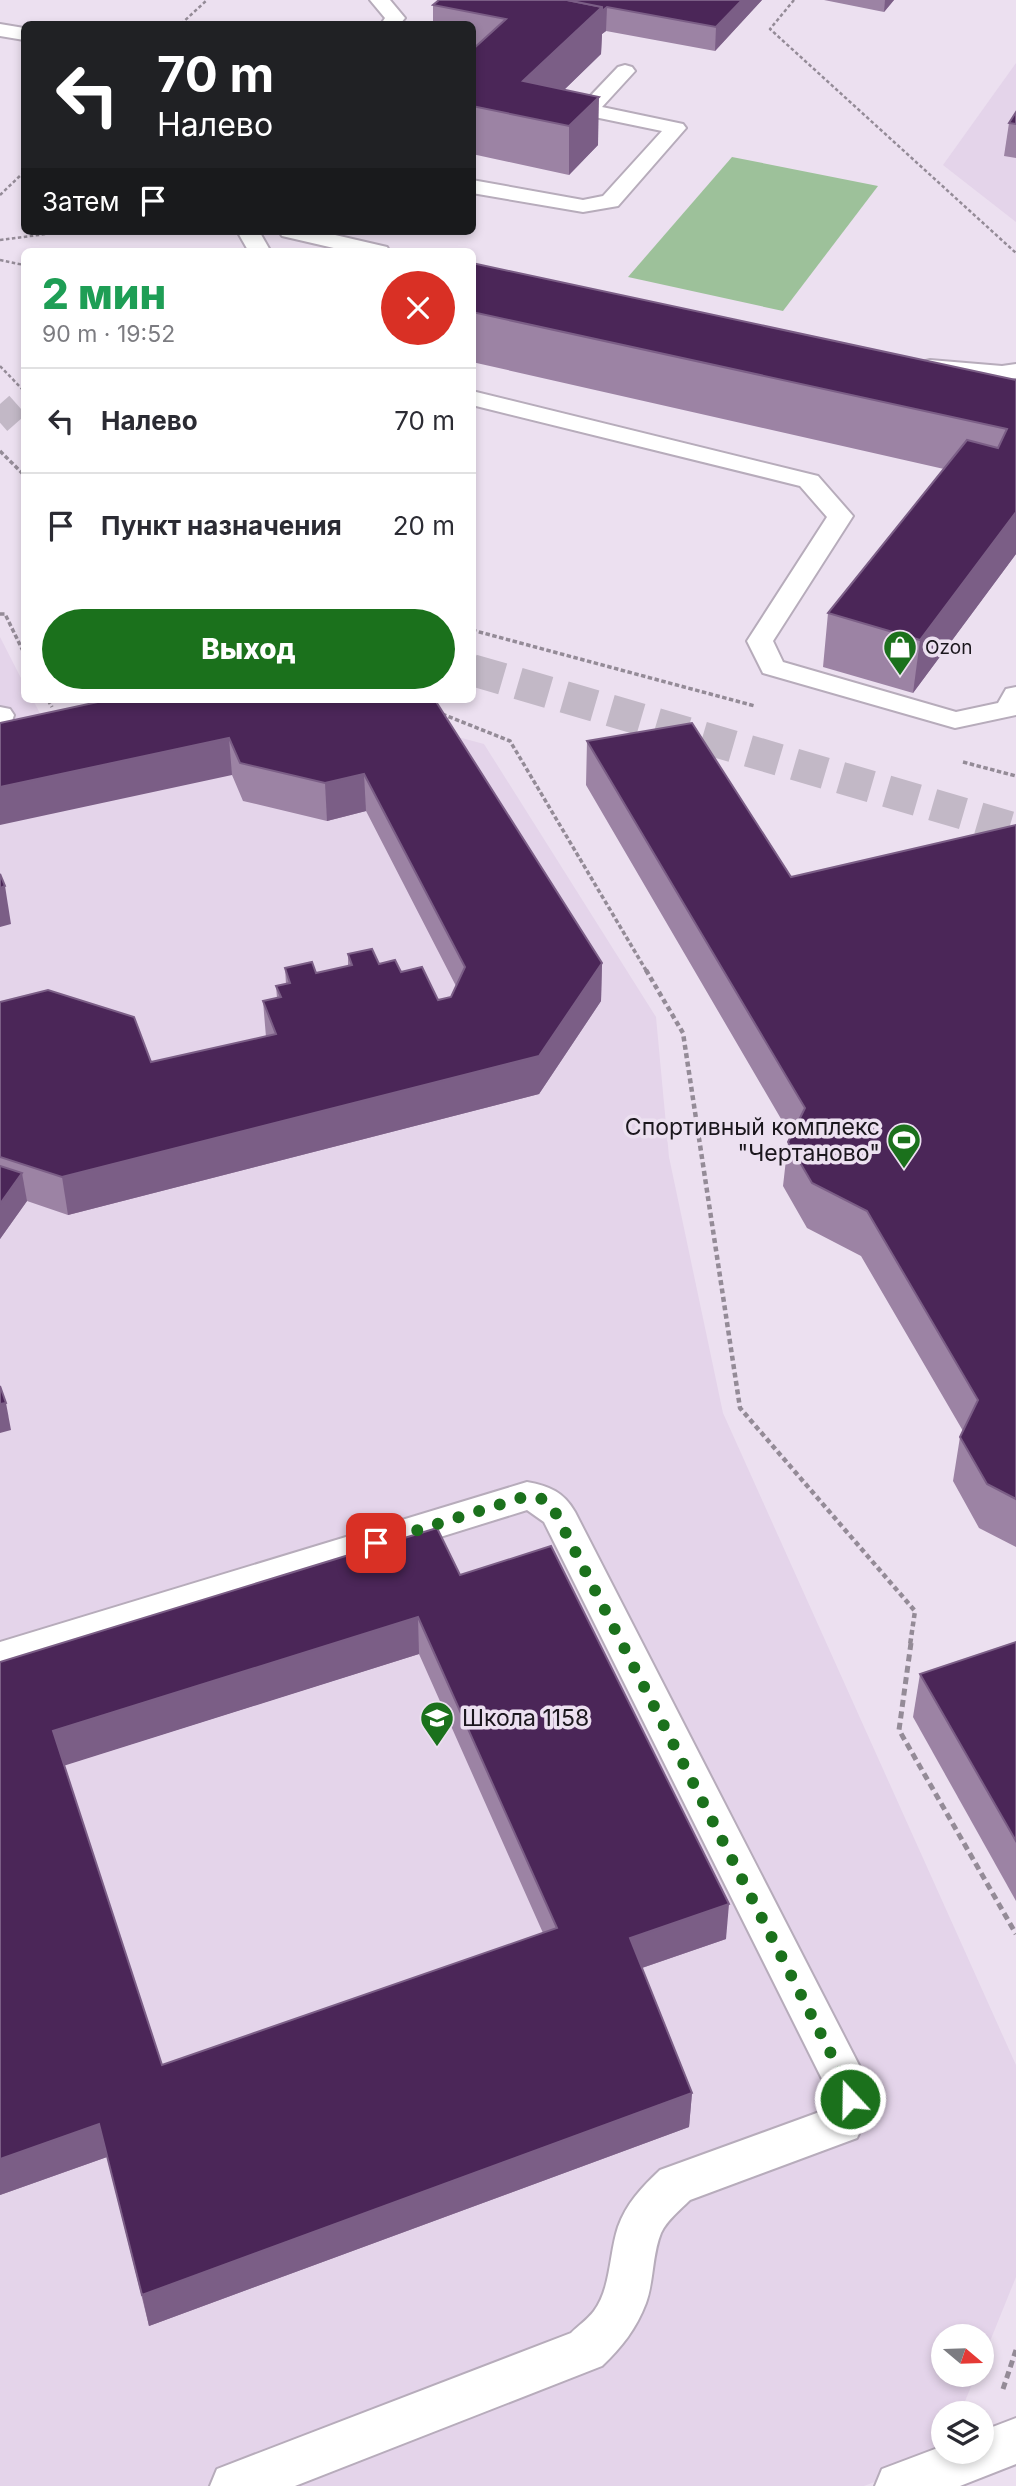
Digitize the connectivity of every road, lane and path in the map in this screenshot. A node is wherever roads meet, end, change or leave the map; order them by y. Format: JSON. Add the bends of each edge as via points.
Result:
{"nodes":[{"id":1,"x":207,"y":0,"type":"edge"},
{"id":2,"x":380,"y":0,"type":"edge"},
{"id":3,"x":794,"y":0,"type":"edge"},
{"id":4,"x":184,"y":21,"type":"edge"},
{"id":5,"x":392,"y":21,"type":"edge"},
{"id":6,"x":0,"y":30,"type":"edge"},
{"id":7,"x":21,"y":34,"type":"edge"},
{"id":8,"x":625,"y":71,"type":"dead end"},
{"id":9,"x":21,"y":175,"type":"edge"},
{"id":10,"x":476,"y":187,"type":"edge"},
{"id":11,"x":0,"y":195,"type":"edge"},
{"id":12,"x":38,"y":235,"type":"edge"},
{"id":13,"x":307,"y":235,"type":"edge"},
{"id":14,"x":0,"y":240,"type":"edge"},
{"id":15,"x":362,"y":248,"type":"edge"},
{"id":16,"x":1016,"y":253,"type":"edge"},
{"id":17,"x":0,"y":260,"type":"edge"},
{"id":18,"x":21,"y":264,"type":"edge"},
{"id":19,"x":902,"y":365,"type":"edge"},
{"id":20,"x":0,"y":366,"type":"edge"},
{"id":21,"x":1016,"y":371,"type":"edge"},
{"id":22,"x":21,"y":388,"type":"edge"},
{"id":23,"x":476,"y":399,"type":"edge"},
{"id":24,"x":0,"y":451,"type":"edge"},
{"id":25,"x":21,"y":472,"type":"edge"},
{"id":26,"x":0,"y":614,"type":"edge"},
{"id":27,"x":476,"y":631,"type":"edge"},
{"id":28,"x":21,"y":647,"type":"edge"},
{"id":29,"x":1016,"y":695,"type":"edge"},
{"id":30,"x":50,"y":703,"type":"edge"},
{"id":31,"x":52,"y":707,"type":"dead end"},
{"id":32,"x":761,"y":707,"type":"dead end"},
{"id":33,"x":435,"y":711,"type":"edge"},
{"id":34,"x":962,"y":762,"type":"dead end"},
{"id":35,"x":1016,"y":776,"type":"edge"},
{"id":36,"x":0,"y":1658,"type":"edge"},
{"id":37,"x":1016,"y":1934,"type":"edge"},
{"id":38,"x":1016,"y":2441,"type":"edge"},
{"id":39,"x":234,"y":2486,"type":"edge"},
{"id":40,"x":899,"y":2486,"type":"edge"}],
"edges":[{"from":1,"to":4,"type":"path"},
{"from":2,"to":5,"type":"lane","via":[[395,18]]},
{"from":3,"to":16,"type":"path","via":[[770,29]]},
{"from":6,"to":7,"type":"lane"},
{"from":8,"to":10,"type":"lane","via":[[587,110],[676,128],[610,201],[583,206]]},
{"from":9,"to":11,"type":"path"},
{"from":12,"to":14,"type":"path"},
{"from":13,"to":15,"type":"lane"},
{"from":17,"to":18,"type":"path"},
{"from":19,"to":21,"type":"lane"},
{"from":20,"to":22,"type":"path"},
{"from":23,"to":29,"type":"lane","via":[[809,481],[840,516],[760,641],[772,667],[955,720],[1008,709]]},
{"from":24,"to":25,"type":"path"},
{"from":26,"to":28,"type":"path","via":[[5,614]]},
{"from":27,"to":32,"type":"path"},
{"from":30,"to":31,"type":"path"},
{"from":33,"to":37,"type":"path","via":[[510,741],[683,1033],[740,1408],[915,1611],[899,1730]]},
{"from":34,"to":35,"type":"path"},
{"from":36,"to":39,"type":"lane","via":[[527,1496],[542,1499],[557,1512],[847,2085],[850,2099],[842,2124],[675,2185],[654,2205],[639,2227],[624,2301],[610,2328],[586,2350]]},
{"from":38,"to":40,"type":"lane"}]}
